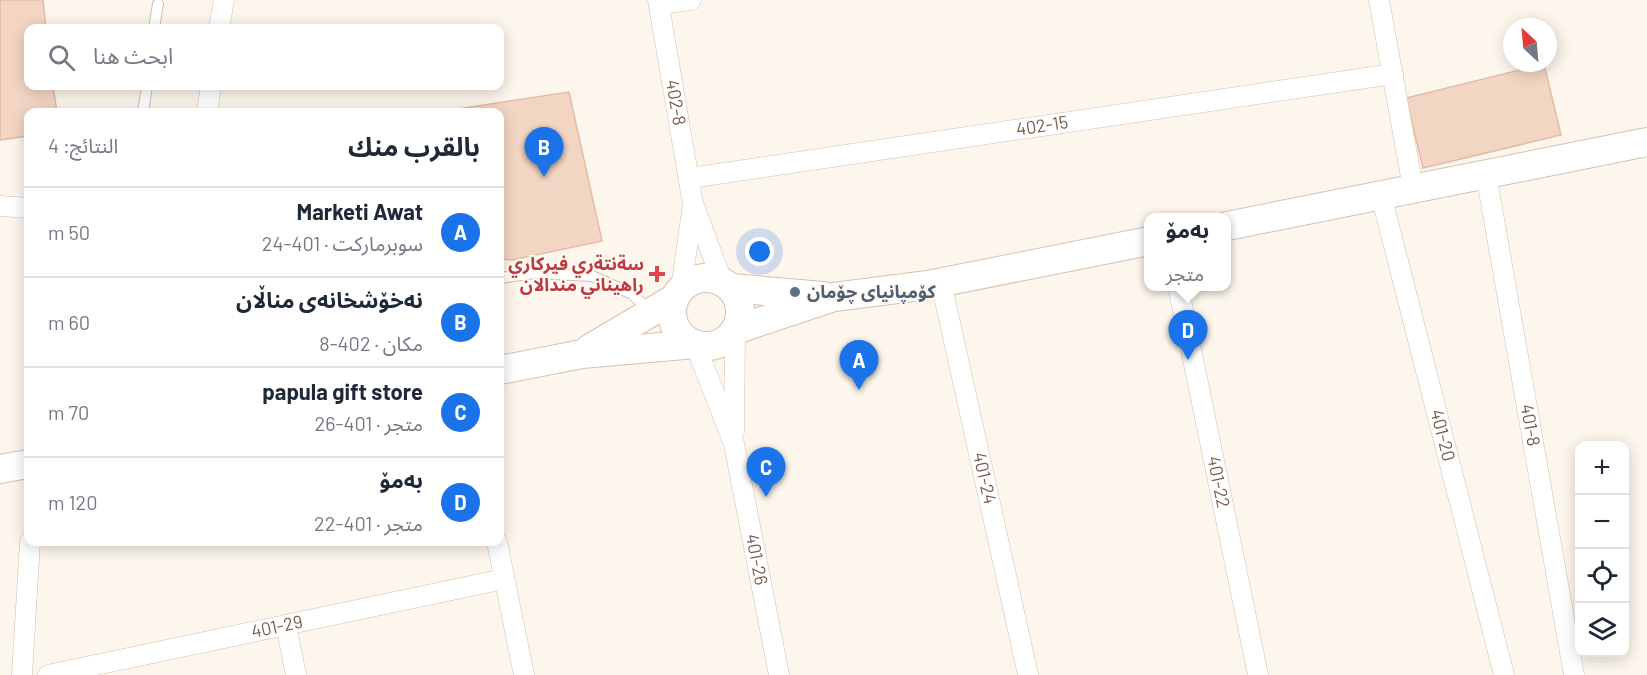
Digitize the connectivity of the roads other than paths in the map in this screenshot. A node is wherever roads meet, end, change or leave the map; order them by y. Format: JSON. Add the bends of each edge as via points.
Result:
{"nodes":[{"id":1,"x":224,"y":0,"type":"edge"},
{"id":2,"x":691,"y":0,"type":"edge"},
{"id":3,"x":1379,"y":0,"type":"edge"},
{"id":4,"x":658,"y":2,"type":"edge"},
{"id":5,"x":158,"y":4,"type":"dead end"},
{"id":6,"x":155,"y":24,"type":"edge"},
{"id":7,"x":220,"y":24,"type":"edge"},
{"id":8,"x":1393,"y":74,"type":"junction"},
{"id":9,"x":146,"y":90,"type":"edge"},
{"id":10,"x":210,"y":90,"type":"edge"},
{"id":11,"x":144,"y":108,"type":"edge"},
{"id":12,"x":208,"y":108,"type":"edge"},
{"id":13,"x":1647,"y":142,"type":"edge"},
{"id":14,"x":1486,"y":174,"type":"junction"},
{"id":15,"x":690,"y":178,"type":"junction"},
{"id":16,"x":1413,"y":188,"type":"junction"},
{"id":17,"x":1381,"y":195,"type":"junction"},
{"id":18,"x":693,"y":204,"type":"junction"},
{"id":19,"x":0,"y":206,"type":"edge"},
{"id":20,"x":24,"y":208,"type":"edge"},
{"id":21,"x":1231,"y":225,"type":"edge"},
{"id":22,"x":1144,"y":242,"type":"edge"},
{"id":23,"x":504,"y":277,"type":"edge"},
{"id":24,"x":941,"y":282,"type":"junction"},
{"id":25,"x":726,"y":285,"type":"junction"},
{"id":26,"x":1179,"y":291,"type":"edge"},
{"id":27,"x":834,"y":297,"type":"junction"},
{"id":28,"x":669,"y":300,"type":"junction"},
{"id":29,"x":735,"y":330,"type":"junction"},
{"id":30,"x":695,"y":344,"type":"junction"},
{"id":31,"x":582,"y":354,"type":"junction"},
{"id":32,"x":504,"y":369,"type":"edge"},
{"id":33,"x":734,"y":444,"type":"junction"},
{"id":34,"x":24,"y":465,"type":"edge"},
{"id":35,"x":0,"y":469,"type":"edge"},
{"id":36,"x":30,"y":546,"type":"edge"},
{"id":37,"x":498,"y":546,"type":"edge"},
{"id":38,"x":504,"y":579,"type":"junction"},
{"id":39,"x":286,"y":625,"type":"junction"},
{"id":40,"x":100,"y":670,"type":"edge"},
{"id":41,"x":22,"y":675,"type":"edge"},
{"id":42,"x":48,"y":675,"type":"edge"},
{"id":43,"x":296,"y":675,"type":"edge"},
{"id":44,"x":524,"y":675,"type":"edge"},
{"id":45,"x":779,"y":675,"type":"edge"},
{"id":46,"x":1028,"y":675,"type":"edge"},
{"id":47,"x":1258,"y":675,"type":"edge"},
{"id":48,"x":1504,"y":675,"type":"edge"},
{"id":49,"x":1574,"y":675,"type":"edge"}],
"edges":[{"from":1,"to":7,"type":"street"},
{"from":2,"to":4,"type":"street"},
{"from":3,"to":8,"type":"street"},
{"from":4,"to":15,"type":"street","name":"402-8"},
{"from":5,"to":6,"type":"lane"},
{"from":8,"to":15,"type":"street","name":"402-15"},
{"from":8,"to":16,"type":"street"},
{"from":9,"to":11,"type":"lane"},
{"from":10,"to":12,"type":"street"},
{"from":13,"to":14,"type":"street"},
{"from":14,"to":16,"type":"street"},
{"from":14,"to":49,"type":"street","name":"401-8"},
{"from":15,"to":18,"type":"street","name":"402-8"},
{"from":16,"to":17,"type":"street"},
{"from":17,"to":21,"type":"street"},
{"from":17,"to":48,"type":"street","name":"401-20"},
{"from":18,"to":25,"type":"street"},
{"from":18,"to":28,"type":"street"},
{"from":19,"to":20,"type":"street"},
{"from":22,"to":24,"type":"street"},
{"from":23,"to":28,"type":"lane","via":[[534,273],[592,276],[632,294]]},
{"from":24,"to":27,"type":"street"},
{"from":24,"to":46,"type":"street","name":"401-24"},
{"from":25,"to":27,"type":"street"},
{"from":25,"to":28,"type":"street","via":[[700,278],[689,282]]},
{"from":25,"to":29,"type":"street","via":[[741,308]]},
{"from":26,"to":47,"type":"street","name":"401-22"},
{"from":27,"to":29,"type":"street"},
{"from":28,"to":30,"type":"street","via":[[677,331]]},
{"from":28,"to":31,"type":"street"},
{"from":29,"to":30,"type":"street","via":[[718,344]]},
{"from":29,"to":33,"type":"street"},
{"from":30,"to":31,"type":"street"},
{"from":30,"to":33,"type":"street"},
{"from":31,"to":32,"type":"street"},
{"from":33,"to":45,"type":"street","name":"401-26"},
{"from":34,"to":35,"type":"street"},
{"from":36,"to":41,"type":"street"},
{"from":37,"to":38,"type":"street"},
{"from":38,"to":39,"type":"street","name":"401-29"},
{"from":38,"to":44,"type":"street"},
{"from":39,"to":40,"type":"street","name":"401-29"},
{"from":39,"to":43,"type":"street"},
{"from":40,"to":42,"type":"street","name":"401-29"}]}
